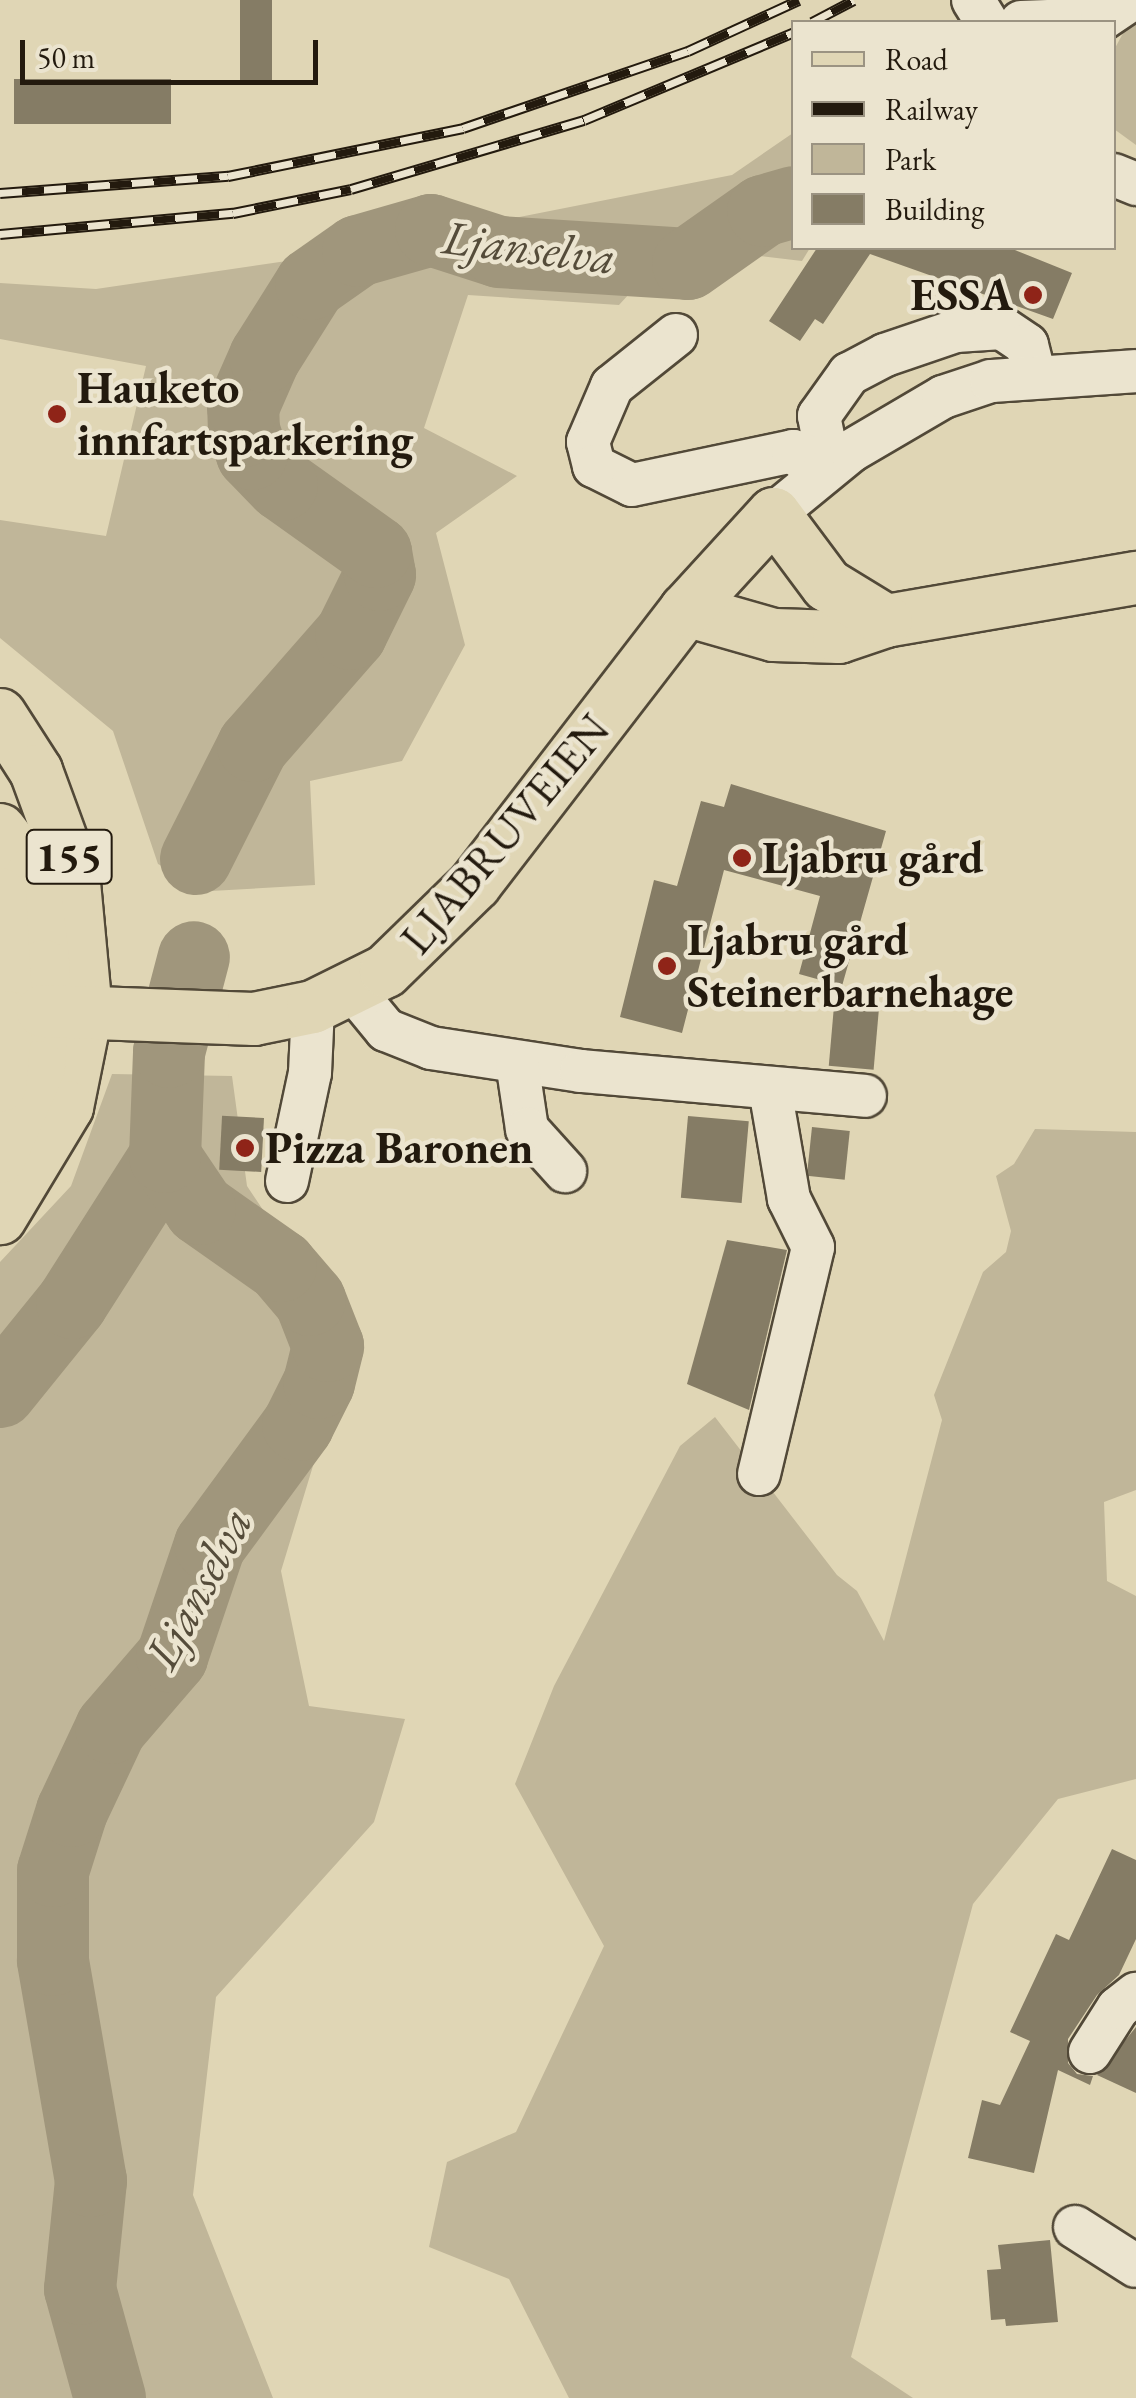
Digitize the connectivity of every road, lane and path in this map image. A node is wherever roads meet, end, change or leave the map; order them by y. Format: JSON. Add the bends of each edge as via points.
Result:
{"nodes":[{"id":1,"x":1130,"y":0,"type":"edge"},
{"id":2,"x":1075,"y":20,"type":"edge"},
{"id":3,"x":676,"y":335,"type":"dead end"},
{"id":4,"x":1136,"y":371,"type":"edge"},
{"id":5,"x":1035,"y":376,"type":"junction"},
{"id":6,"x":824,"y":470,"type":"junction"},
{"id":7,"x":774,"y":514,"type":"junction"},
{"id":8,"x":1136,"y":578,"type":"edge"},
{"id":9,"x":686,"y":610,"type":"junction"},
{"id":10,"x":886,"y":621,"type":"junction"},
{"id":11,"x":0,"y":715,"type":"edge"},
{"id":12,"x":0,"y":830,"type":"edge"},
{"id":13,"x":0,"y":894,"type":"edge"},
{"id":14,"x":333,"y":998,"type":"junction"},
{"id":15,"x":65,"y":1012,"type":"junction"},
{"id":16,"x":517,"y":1062,"type":"junction"},
{"id":17,"x":0,"y":1086,"type":"edge"},
{"id":18,"x":770,"y":1089,"type":"junction"},
{"id":19,"x":866,"y":1096,"type":"dead end"},
{"id":20,"x":0,"y":1157,"type":"edge"},
{"id":21,"x":565,"y":1171,"type":"dead end"},
{"id":22,"x":287,"y":1180,"type":"dead end"},
{"id":23,"x":0,"y":1218,"type":"edge"},
{"id":24,"x":758,"y":1474,"type":"dead end"},
{"id":25,"x":1136,"y":1994,"type":"edge"},
{"id":26,"x":1090,"y":2052,"type":"dead end"},
{"id":27,"x":1075,"y":2227,"type":"dead end"},
{"id":28,"x":1136,"y":2266,"type":"edge"}],
"edges":[{"from":1,"to":2,"type":"street","via":[[1102,19]]},
{"from":3,"to":6,"type":"street","via":[[612,386],[588,442],[594,466],[632,486],[792,451]]},
{"from":4,"to":5,"type":"street","name":"LJABRUVEIEN"},
{"from":5,"to":6,"type":"street","name":"LJABRUVEIEN","via":[[944,397]]},
{"from":5,"to":6,"type":"street","via":[[1027,345],[1002,328],[956,331],[885,355],[849,374],[826,401],[817,430]]},
{"from":6,"to":7,"type":"street","name":"LJABRUVEIEN"},
{"from":7,"to":9,"type":"main road","name":"LJABRUVEIEN"},
{"from":7,"to":10,"type":"main road","via":[[827,585]]},
{"from":8,"to":10,"type":"main road"},
{"from":9,"to":10,"type":"main road","via":[[774,635],[816,639]]},
{"from":9,"to":14,"type":"main road","name":"LJABRUVEIEN","via":[[457,906],[408,954]]},
{"from":11,"to":15,"type":"main road","number":"155","via":[[36,771],[74,872]]},
{"from":12,"to":15,"type":"main road","number":"155","via":[[32,873]]},
{"from":13,"to":17,"type":"main road","number":"155","via":[[8,1017]]},
{"from":14,"to":15,"type":"main road","name":"LJABRUVEIEN","via":[[212,1020]]},
{"from":14,"to":16,"type":"street","via":[[398,1038]]},
{"from":14,"to":22,"type":"street"},
{"from":15,"to":20,"type":"main road","number":"155"},
{"from":15,"to":23,"type":"main road","number":"155","via":[[67,1106]]},
{"from":16,"to":18,"type":"street"},
{"from":16,"to":21,"type":"street","via":[[526,1129]]},
{"from":18,"to":19,"type":"street"},
{"from":18,"to":24,"type":"street","via":[[788,1199],[814,1246]]},
{"from":25,"to":26,"type":"street","via":[[1118,2008]]},
{"from":27,"to":28,"type":"street"}]}
